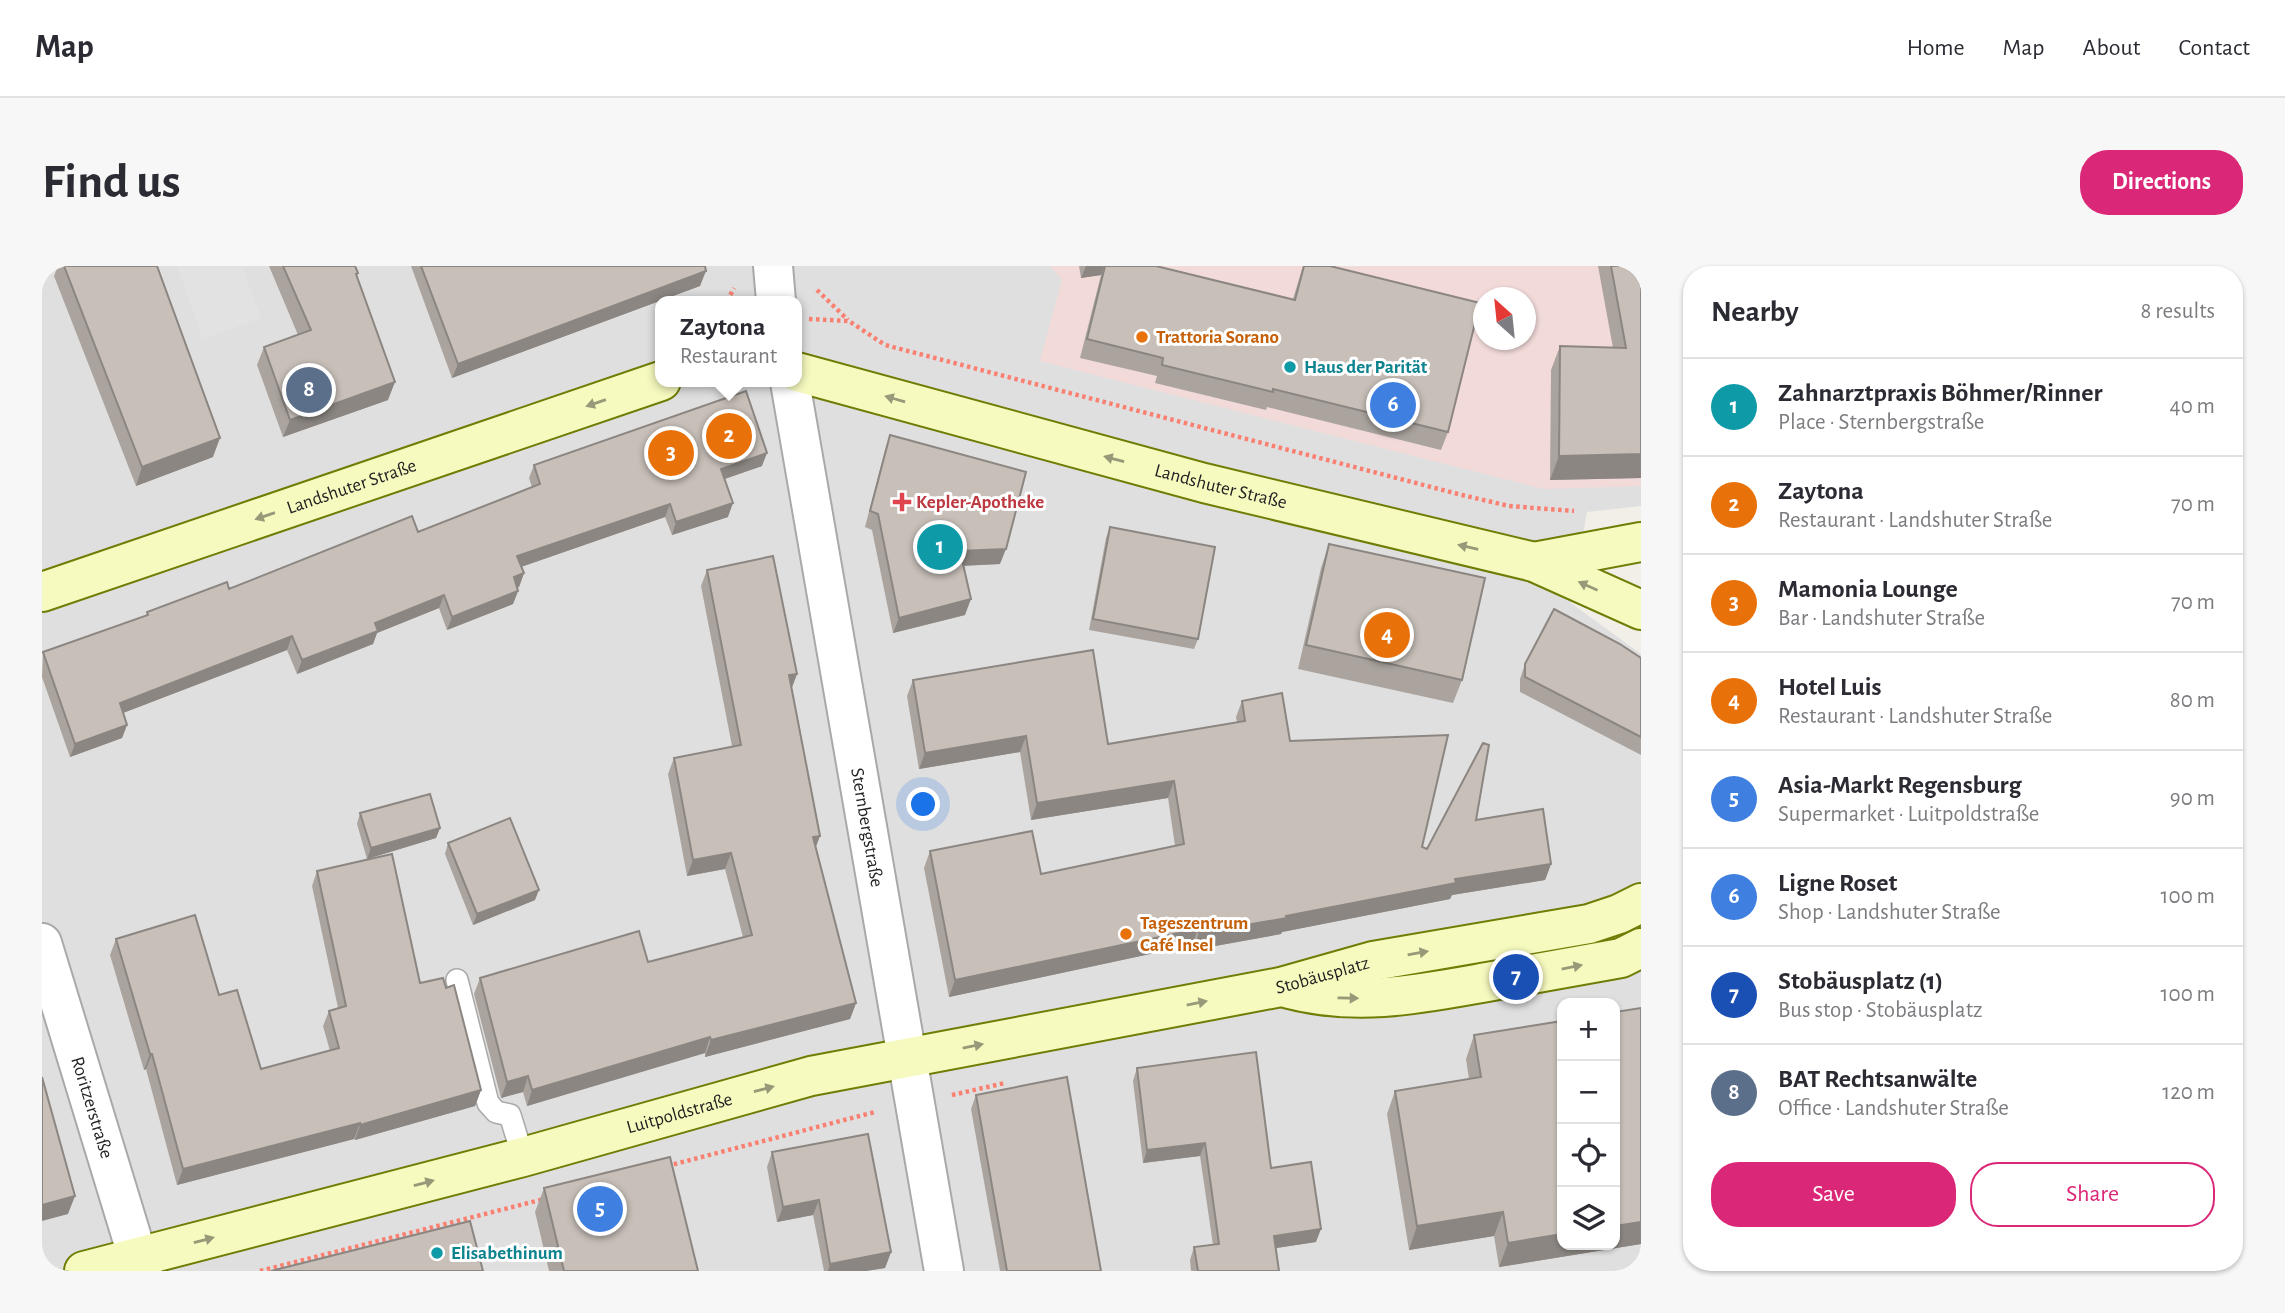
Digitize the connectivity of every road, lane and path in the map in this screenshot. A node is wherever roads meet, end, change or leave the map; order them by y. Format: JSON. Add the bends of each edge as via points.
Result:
{"nodes":[{"id":1,"x":773,"y":266,"type":"edge"},
{"id":2,"x":810,"y":284,"type":"dead end"},
{"id":3,"x":776,"y":296,"type":"edge"},
{"id":4,"x":802,"y":318,"type":"edge"},
{"id":5,"x":849,"y":321,"type":"junction"},
{"id":6,"x":802,"y":373,"type":"edge"},
{"id":7,"x":655,"y":382,"type":"edge"},
{"id":8,"x":791,"y":387,"type":"edge"},
{"id":9,"x":1587,"y":512,"type":"dead end"},
{"id":10,"x":1641,"y":542,"type":"edge"},
{"id":11,"x":1534,"y":562,"type":"junction"},
{"id":12,"x":42,"y":592,"type":"edge"},
{"id":13,"x":1641,"y":610,"type":"edge"},
{"id":14,"x":1641,"y":903,"type":"edge"},
{"id":15,"x":42,"y":943,"type":"edge"},
{"id":16,"x":1641,"y":948,"type":"edge"},
{"id":17,"x":457,"y":980,"type":"dead end"},
{"id":18,"x":1280,"y":987,"type":"junction"},
{"id":19,"x":906,"y":1059,"type":"junction"},
{"id":20,"x":523,"y":1157,"type":"junction"},
{"id":21,"x":140,"y":1264,"type":"edge"},
{"id":22,"x":84,"y":1271,"type":"edge"},
{"id":23,"x":944,"y":1271,"type":"edge"}],
"edges":[{"from":1,"to":3,"type":"street"},
{"from":2,"to":5,"type":"path"},
{"from":4,"to":5,"type":"path"},
{"from":5,"to":9,"type":"path","via":[[885,345],[1422,484],[1509,506]]},
{"from":11,"to":6,"type":"street","name":"Landshuter Straße","one_way":true,"via":[[1204,483]]},
{"from":7,"to":12,"type":"street","name":"Landshuter Straße","one_way":true},
{"from":8,"to":19,"type":"street","name":"Sternbergstraße"},
{"from":10,"to":11,"type":"street"},
{"from":13,"to":11,"type":"street","name":"Landshuter Straße","one_way":true},
{"from":18,"to":14,"type":"street","name":"Stobäusplatz","one_way":true,"via":[[1373,961],[1589,924]]},
{"from":15,"to":21,"type":"street","name":"Roritzerstraße"},
{"from":18,"to":16,"type":"street","name":"Stobäusplatz","one_way":true,"via":[[1320,997],[1384,998],[1621,958]]},
{"from":17,"to":20,"type":"lane","via":[[488,1103],[496,1112],[510,1115]]},
{"from":19,"to":18,"type":"street","name":"Luitpoldstraße","one_way":true},
{"from":20,"to":19,"type":"street","name":"Luitpoldstraße","one_way":true,"via":[[811,1076]]},
{"from":19,"to":23,"type":"street","name":"Sternbergstraße"},
{"from":21,"to":20,"type":"street","name":"Luitpoldstraße","one_way":true},
{"from":21,"to":22,"type":"street","name":"Luitpoldstraße"}]}
